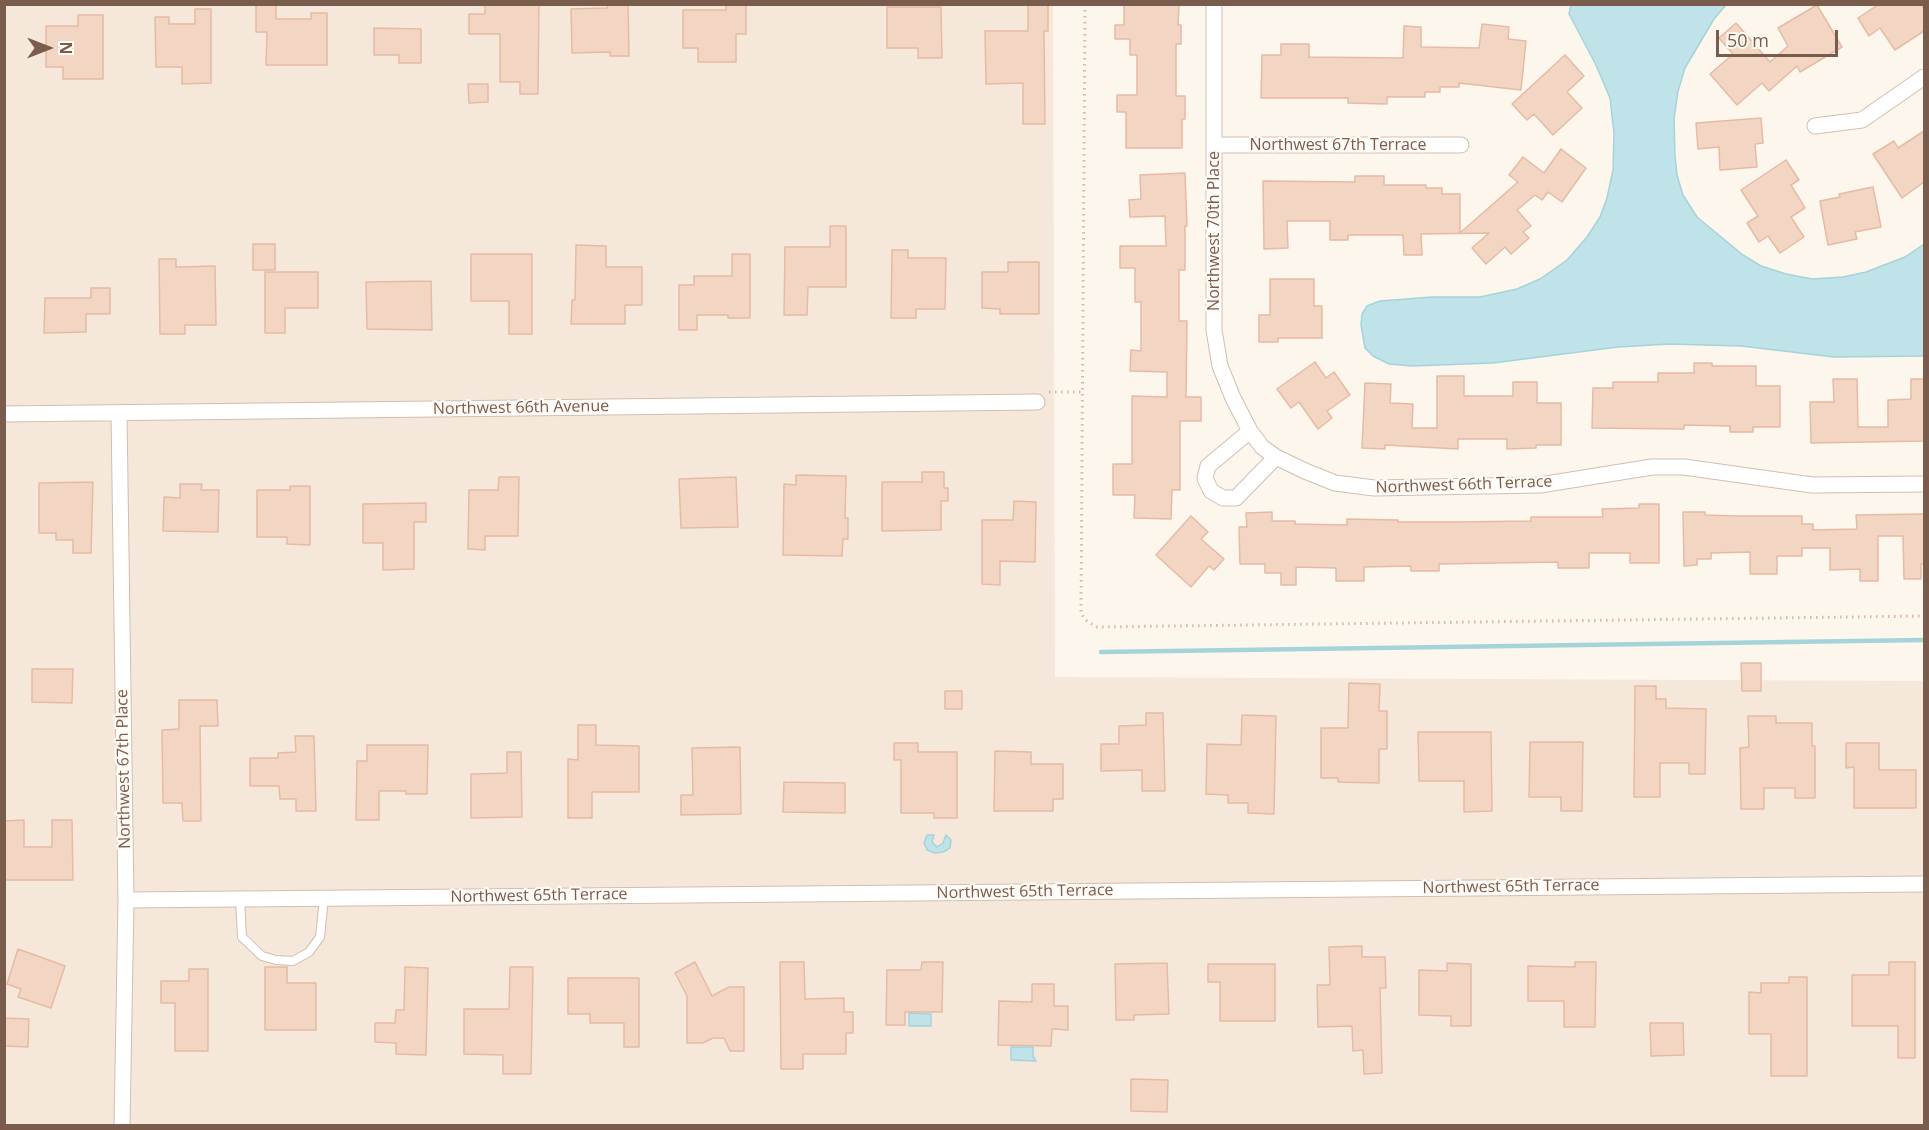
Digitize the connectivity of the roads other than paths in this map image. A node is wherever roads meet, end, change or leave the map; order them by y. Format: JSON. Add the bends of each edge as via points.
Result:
{"nodes":[{"id":1,"x":1214,"y":4,"type":"edge"},
{"id":2,"x":1924,"y":77,"type":"edge"},
{"id":3,"x":1815,"y":126,"type":"dead end"},
{"id":4,"x":1214,"y":145,"type":"junction"},
{"id":5,"x":1461,"y":145,"type":"dead end"},
{"id":6,"x":1037,"y":402,"type":"road end"},
{"id":7,"x":119,"y":413,"type":"junction"},
{"id":8,"x":4,"y":414,"type":"edge"},
{"id":9,"x":1250,"y":431,"type":"junction"},
{"id":10,"x":1262,"y":447,"type":"joint"},
{"id":11,"x":1276,"y":457,"type":"junction"},
{"id":12,"x":1924,"y":484,"type":"edge"},
{"id":13,"x":1924,"y":884,"type":"edge"},
{"id":14,"x":324,"y":898,"type":"junction"},
{"id":15,"x":240,"y":899,"type":"junction"},
{"id":16,"x":126,"y":900,"type":"junction"},
{"id":17,"x":122,"y":1125,"type":"edge"}],
"edges":[{"from":1,"to":4,"type":"street","name":"Northwest 70th Place"},
{"from":2,"to":3,"type":"street","via":[[1862,120]]},
{"from":4,"to":5,"type":"street","name":"Northwest 67th Terrace"},
{"from":4,"to":9,"type":"street","name":"Northwest 70th Place","via":[[1214,330],[1220,366]]},
{"from":6,"to":7,"type":"street","name":"Northwest 66th Avenue"},
{"from":7,"to":8,"type":"street","name":"Northwest 66th Avenue"},
{"from":7,"to":16,"type":"street","name":"Northwest 67th Place"},
{"from":9,"to":10,"type":"street","name":"Northwest 70th Place"},
{"from":9,"to":11,"type":"street","via":[[1208,466],[1205,478],[1211,491],[1223,498],[1236,498]]},
{"from":10,"to":11,"type":"street","name":"Northwest 66th Terrace"},
{"from":11,"to":12,"type":"street","name":"Northwest 66th Terrace","via":[[1335,483],[1374,488],[1540,485],[1652,467],[1684,467],[1812,485]]},
{"from":13,"to":14,"type":"street","name":"Northwest 65th Terrace"},
{"from":14,"to":15,"type":"street","name":"Northwest 65th Terrace"},
{"from":14,"to":15,"type":"lane","via":[[320,937],[309,952],[293,961],[262,956],[242,937]]},
{"from":15,"to":16,"type":"street","name":"Northwest 65th Terrace"},
{"from":16,"to":17,"type":"street","name":"Northwest 67th Place"}]}
